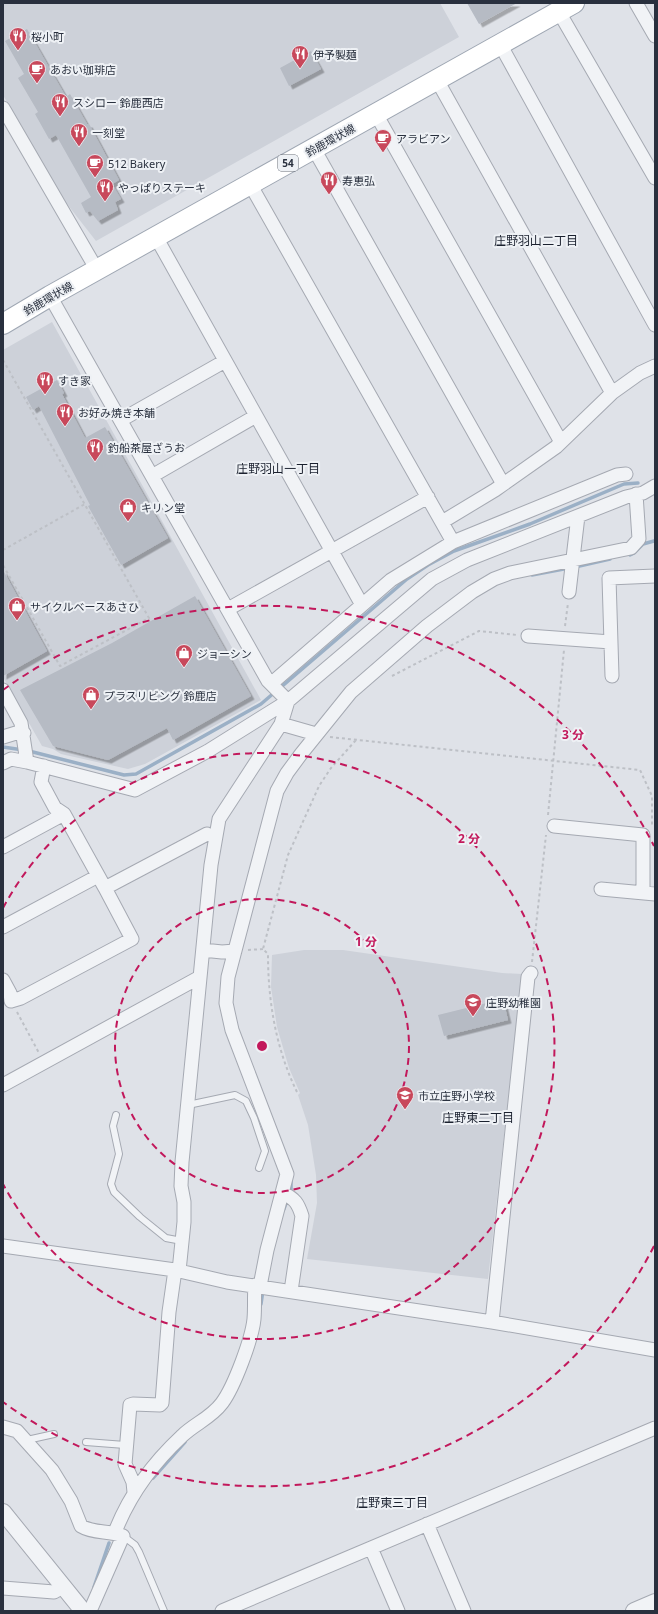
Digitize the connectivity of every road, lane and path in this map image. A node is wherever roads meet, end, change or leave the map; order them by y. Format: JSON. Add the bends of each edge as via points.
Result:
{"nodes":[{"id":1,"x":636,"y":3,"type":"edge"},
{"id":2,"x":566,"y":7,"type":"edge"},
{"id":3,"x":655,"y":36,"type":"edge"},
{"id":4,"x":500,"y":44,"type":"junction"},
{"id":5,"x":437,"y":80,"type":"junction"},
{"id":6,"x":3,"y":108,"type":"edge"},
{"id":7,"x":376,"y":114,"type":"junction"},
{"id":8,"x":314,"y":149,"type":"junction"},
{"id":9,"x":655,"y":178,"type":"edge"},
{"id":10,"x":250,"y":184,"type":"junction"},
{"id":11,"x":156,"y":237,"type":"junction"},
{"id":12,"x":97,"y":270,"type":"junction"},
{"id":13,"x":50,"y":296,"type":"junction"},
{"id":14,"x":3,"y":324,"type":"edge"},
{"id":15,"x":655,"y":326,"type":"edge"},
{"id":16,"x":3,"y":360,"type":"edge"},
{"id":17,"x":225,"y":361,"type":"junction"},
{"id":18,"x":655,"y":366,"type":"edge"},
{"id":19,"x":612,"y":393,"type":"junction"},
{"id":20,"x":256,"y":416,"type":"junction"},
{"id":21,"x":121,"y":420,"type":"junction"},
{"id":22,"x":561,"y":442,"type":"junction"},
{"id":23,"x":626,"y":474,"type":"dead end"},
{"id":24,"x":152,"y":476,"type":"junction"},
{"id":25,"x":503,"y":484,"type":"junction"},
{"id":26,"x":655,"y":486,"type":"edge"},
{"id":27,"x":636,"y":494,"type":"junction"},
{"id":28,"x":428,"y":497,"type":"junction"},
{"id":29,"x":85,"y":504,"type":"junction"},
{"id":30,"x":578,"y":516,"type":"junction"},
{"id":31,"x":442,"y":522,"type":"junction"},
{"id":32,"x":453,"y":542,"type":"junction"},
{"id":33,"x":3,"y":550,"type":"edge"},
{"id":34,"x":332,"y":551,"type":"junction"},
{"id":35,"x":3,"y":565,"type":"edge"},
{"id":36,"x":572,"y":567,"type":"junction"},
{"id":37,"x":655,"y":576,"type":"edge"},
{"id":38,"x":569,"y":592,"type":"joint"},
{"id":39,"x":362,"y":605,"type":"junction"},
{"id":40,"x":228,"y":609,"type":"junction"},
{"id":41,"x":528,"y":636,"type":"joint"},
{"id":42,"x":565,"y":639,"type":"junction"},
{"id":43,"x":611,"y":642,"type":"junction"},
{"id":44,"x":392,"y":676,"type":"dead end"},
{"id":45,"x":612,"y":676,"type":"dead end"},
{"id":46,"x":272,"y":683,"type":"junction"},
{"id":47,"x":3,"y":690,"type":"edge"},
{"id":48,"x":287,"y":700,"type":"junction"},
{"id":49,"x":281,"y":724,"type":"junction"},
{"id":50,"x":24,"y":733,"type":"junction"},
{"id":51,"x":321,"y":736,"type":"junction"},
{"id":52,"x":3,"y":737,"type":"edge"},
{"id":53,"x":356,"y":740,"type":"junction"},
{"id":54,"x":554,"y":760,"type":"junction"},
{"id":55,"x":27,"y":762,"type":"junction"},
{"id":56,"x":3,"y":764,"type":"edge"},
{"id":57,"x":44,"y":766,"type":"junction"},
{"id":58,"x":64,"y":814,"type":"junction"},
{"id":59,"x":550,"y":826,"type":"junction"},
{"id":60,"x":207,"y":834,"type":"dead end"},
{"id":61,"x":652,"y":834,"type":"dead end"},
{"id":62,"x":3,"y":847,"type":"edge"},
{"id":63,"x":98,"y":876,"type":"junction"},
{"id":64,"x":105,"y":888,"type":"junction"},
{"id":65,"x":601,"y":889,"type":"dead end"},
{"id":66,"x":649,"y":893,"type":"edge"},
{"id":67,"x":3,"y":927,"type":"edge"},
{"id":68,"x":263,"y":949,"type":"junction"},
{"id":69,"x":203,"y":950,"type":"junction"},
{"id":70,"x":248,"y":950,"type":"dead end"},
{"id":71,"x":235,"y":951,"type":"junction"},
{"id":72,"x":531,"y":973,"type":"joint"},
{"id":73,"x":200,"y":977,"type":"junction"},
{"id":74,"x":3,"y":980,"type":"edge"},
{"id":75,"x":7,"y":1003,"type":"edge"},
{"id":76,"x":44,"y":1062,"type":"junction"},
{"id":77,"x":3,"y":1085,"type":"edge"},
{"id":78,"x":297,"y":1092,"type":"dead end"},
{"id":79,"x":188,"y":1105,"type":"junction"},
{"id":80,"x":116,"y":1115,"type":"dead end"},
{"id":81,"x":259,"y":1168,"type":"dead end"},
{"id":82,"x":289,"y":1196,"type":"junction"},
{"id":83,"x":182,"y":1242,"type":"junction"},
{"id":84,"x":3,"y":1246,"type":"edge"},
{"id":85,"x":177,"y":1271,"type":"junction"},
{"id":86,"x":261,"y":1286,"type":"junction"},
{"id":87,"x":291,"y":1291,"type":"junction"},
{"id":88,"x":492,"y":1322,"type":"junction"},
{"id":89,"x":655,"y":1350,"type":"edge"},
{"id":90,"x":3,"y":1427,"type":"edge"},
{"id":91,"x":655,"y":1428,"type":"edge"},
{"id":92,"x":54,"y":1434,"type":"dead end"},
{"id":93,"x":27,"y":1440,"type":"junction"},
{"id":94,"x":86,"y":1442,"type":"dead end"},
{"id":95,"x":125,"y":1446,"type":"junction"},
{"id":96,"x":134,"y":1492,"type":"junction"},
{"id":97,"x":3,"y":1512,"type":"edge"},
{"id":98,"x":427,"y":1524,"type":"junction"},
{"id":99,"x":119,"y":1534,"type":"junction"},
{"id":100,"x":371,"y":1548,"type":"junction"},
{"id":101,"x":63,"y":1587,"type":"junction"},
{"id":102,"x":3,"y":1588,"type":"edge"},
{"id":103,"x":655,"y":1602,"type":"edge"},
{"id":104,"x":79,"y":1606,"type":"edge"},
{"id":105,"x":90,"y":1611,"type":"edge"},
{"id":106,"x":164,"y":1611,"type":"edge"},
{"id":107,"x":222,"y":1611,"type":"edge"},
{"id":108,"x":398,"y":1611,"type":"edge"},
{"id":109,"x":464,"y":1611,"type":"edge"},
{"id":110,"x":634,"y":1611,"type":"edge"}],
"edges":[{"from":1,"to":3,"type":"street"},
{"from":2,"to":4,"type":"main road","name":"鈴鹿環状線","number":"54"},
{"from":2,"to":9,"type":"street"},
{"from":4,"to":5,"type":"main road","name":"鈴鹿環状線","number":"54"},
{"from":4,"to":15,"type":"street"},
{"from":5,"to":7,"type":"main road","name":"鈴鹿環状線","number":"54"},
{"from":5,"to":19,"type":"street"},
{"from":6,"to":12,"type":"street"},
{"from":7,"to":8,"type":"main road","name":"鈴鹿環状線","number":"54"},
{"from":7,"to":22,"type":"street"},
{"from":8,"to":10,"type":"main road","name":"鈴鹿環状線","number":"54"},
{"from":8,"to":25,"type":"street"},
{"from":10,"to":11,"type":"main road","name":"鈴鹿環状線","number":"54"},
{"from":10,"to":28,"type":"street"},
{"from":11,"to":12,"type":"main road","name":"鈴鹿環状線","number":"54"},
{"from":11,"to":17,"type":"street"},
{"from":12,"to":13,"type":"main road","name":"鈴鹿環状線","number":"54"},
{"from":13,"to":14,"type":"main road","name":"鈴鹿環状線","number":"54"},
{"from":13,"to":21,"type":"street"},
{"from":16,"to":29,"type":"path"},
{"from":17,"to":20,"type":"street"},
{"from":17,"to":21,"type":"street"},
{"from":18,"to":19,"type":"street","via":[[640,373]]},
{"from":19,"to":22,"type":"street"},
{"from":20,"to":24,"type":"street"},
{"from":20,"to":34,"type":"street"},
{"from":21,"to":24,"type":"street"},
{"from":22,"to":25,"type":"street"},
{"from":23,"to":32,"type":"street","via":[[617,475]]},
{"from":24,"to":40,"type":"street"},
{"from":25,"to":31,"type":"street"},
{"from":26,"to":27,"type":"street"},
{"from":27,"to":30,"type":"street"},
{"from":27,"to":36,"type":"street","via":[[639,539],[631,548]]},
{"from":28,"to":31,"type":"street"},
{"from":28,"to":34,"type":"street"},
{"from":29,"to":33,"type":"path"},
{"from":29,"to":35,"type":"path","via":[[149,618],[60,666]]},
{"from":30,"to":36,"type":"street"},
{"from":30,"to":48,"type":"street","via":[[467,560],[432,579]]},
{"from":31,"to":32,"type":"street"},
{"from":32,"to":39,"type":"street","via":[[403,572]]},
{"from":34,"to":39,"type":"street"},
{"from":34,"to":40,"type":"street"},
{"from":36,"to":38,"type":"street"},
{"from":36,"to":51,"type":"street","via":[[510,574],[472,592],[427,626],[351,692]]},
{"from":37,"to":43,"type":"street","via":[[609,578]]},
{"from":38,"to":42,"type":"path"},
{"from":39,"to":46,"type":"street"},
{"from":40,"to":46,"type":"street","via":[[268,681]]},
{"from":41,"to":42,"type":"street"},
{"from":41,"to":44,"type":"path","via":[[478,632]]},
{"from":42,"to":43,"type":"street"},
{"from":42,"to":54,"type":"path"},
{"from":43,"to":45,"type":"street"},
{"from":46,"to":48,"type":"street"},
{"from":47,"to":50,"type":"street"},
{"from":48,"to":49,"type":"street"},
{"from":48,"to":57,"type":"street","via":[[208,751],[135,790]]},
{"from":49,"to":51,"type":"street"},
{"from":49,"to":69,"type":"street","via":[[219,819],[211,865]]},
{"from":50,"to":52,"type":"street"},
{"from":50,"to":55,"type":"street"},
{"from":51,"to":53,"type":"path"},
{"from":51,"to":71,"type":"street","via":[[287,773],[277,791]]},
{"from":53,"to":54,"type":"path"},
{"from":53,"to":68,"type":"path","via":[[318,786],[288,855]]},
{"from":54,"to":59,"type":"path"},
{"from":54,"to":61,"type":"path","via":[[640,770],[652,796]]},
{"from":55,"to":56,"type":"street","via":[[11,759]]},
{"from":55,"to":57,"type":"street"},
{"from":57,"to":58,"type":"street","via":[[41,782],[55,808]]},
{"from":58,"to":62,"type":"street"},
{"from":58,"to":63,"type":"street"},
{"from":59,"to":66,"type":"street","via":[[643,835]]},
{"from":59,"to":72,"type":"path"},
{"from":60,"to":64,"type":"street"},
{"from":63,"to":64,"type":"street"},
{"from":63,"to":67,"type":"street"},
{"from":64,"to":75,"type":"street","via":[[132,939]]},
{"from":65,"to":66,"type":"street"},
{"from":68,"to":70,"type":"path"},
{"from":68,"to":78,"type":"path","via":[[268,954],[268,986],[273,1020],[286,1068]]},
{"from":69,"to":71,"type":"street"},
{"from":69,"to":73,"type":"street"},
{"from":71,"to":82,"type":"street","via":[[228,977],[226,1003],[232,1030],[287,1174]]},
{"from":72,"to":88,"type":"street","via":[[528,977]]},
{"from":73,"to":76,"type":"street"},
{"from":73,"to":79,"type":"street"},
{"from":74,"to":75,"type":"street","via":[[10,993]]},
{"from":75,"to":76,"type":"path"},
{"from":76,"to":77,"type":"street"},
{"from":79,"to":81,"type":"lane","via":[[235,1095],[246,1101],[265,1151]]},
{"from":79,"to":83,"type":"street","via":[[181,1180],[184,1202]]},
{"from":80,"to":83,"type":"lane","via":[[113,1126],[119,1154],[111,1184],[114,1192],[166,1238]]},
{"from":82,"to":86,"type":"street","via":[[267,1250]]},
{"from":82,"to":87,"type":"street","via":[[298,1204],[302,1216]]},
{"from":83,"to":85,"type":"street"},
{"from":84,"to":85,"type":"street"},
{"from":85,"to":86,"type":"street","via":[[227,1282]]},
{"from":85,"to":95,"type":"street","via":[[169,1312],[162,1403],[130,1405]]},
{"from":86,"to":87,"type":"street"},
{"from":86,"to":96,"type":"street","via":[[247,1350],[222,1403],[211,1415],[182,1436]]},
{"from":87,"to":88,"type":"street"},
{"from":88,"to":89,"type":"street"},
{"from":90,"to":93,"type":"street","via":[[17,1431]]},
{"from":91,"to":98,"type":"street"},
{"from":92,"to":93,"type":"lane"},
{"from":93,"to":99,"type":"street","via":[[52,1470],[71,1501],[81,1526],[91,1531]]},
{"from":94,"to":95,"type":"lane"},
{"from":95,"to":96,"type":"street","via":[[125,1464],[133,1482]]},
{"from":96,"to":99,"type":"street","via":[[123,1510]]},
{"from":97,"to":101,"type":"street"},
{"from":98,"to":100,"type":"street"},
{"from":98,"to":109,"type":"street"},
{"from":99,"to":105,"type":"street"},
{"from":99,"to":106,"type":"lane","via":[[135,1545]]},
{"from":100,"to":107,"type":"street"},
{"from":100,"to":108,"type":"street"},
{"from":101,"to":102,"type":"street","via":[[54,1592]]},
{"from":101,"to":104,"type":"street"},
{"from":103,"to":110,"type":"street"}]}
